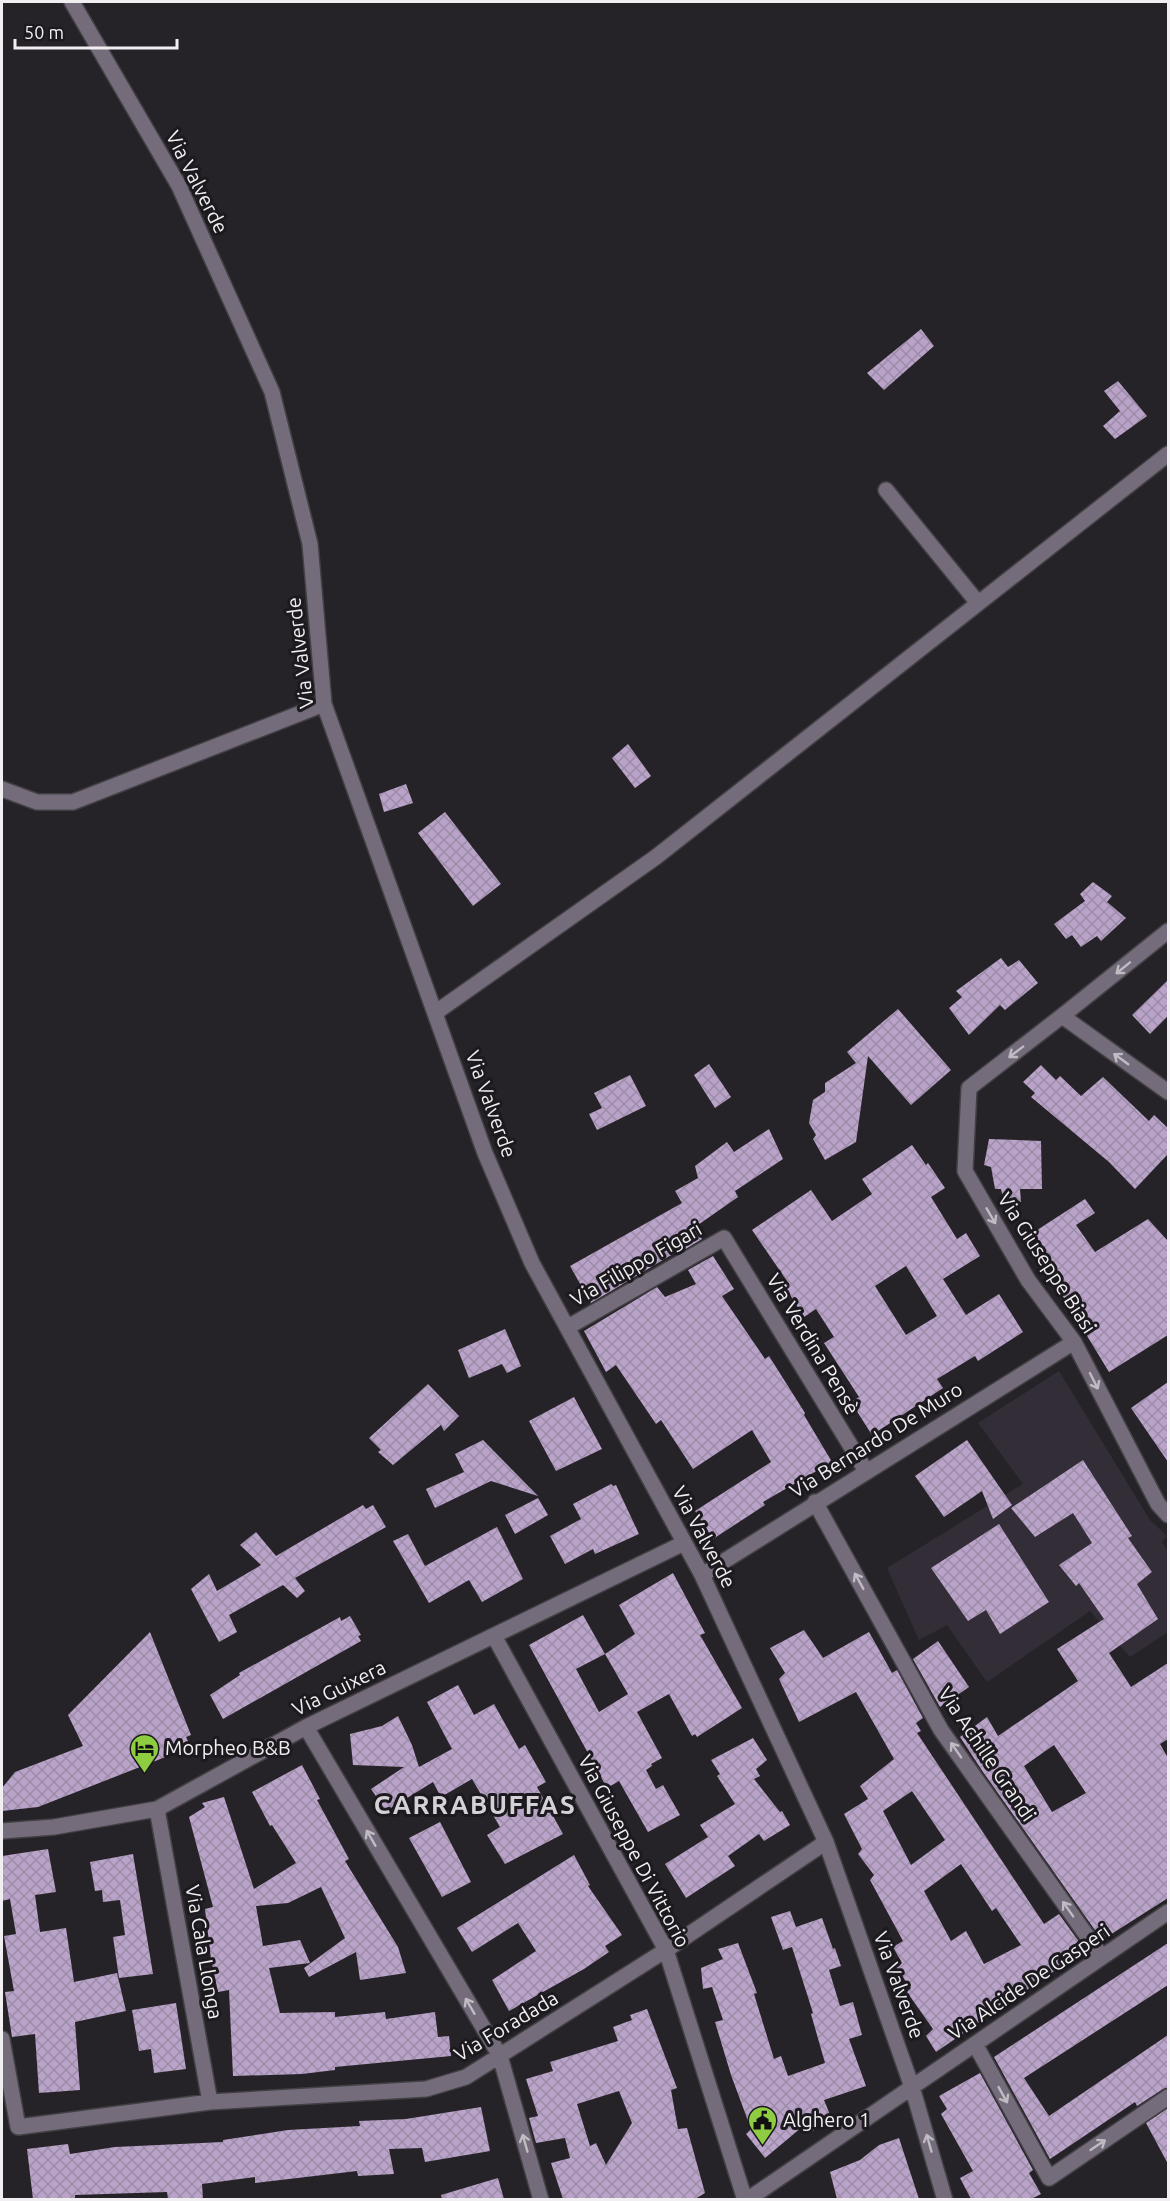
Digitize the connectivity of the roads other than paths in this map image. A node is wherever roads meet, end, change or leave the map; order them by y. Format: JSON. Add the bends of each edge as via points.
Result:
{"nodes":[{"id":1,"x":72,"y":2,"type":"edge"},
{"id":2,"x":1168,"y":454,"type":"edge"},
{"id":3,"x":886,"y":490,"type":"dead end"},
{"id":4,"x":978,"y":603,"type":"junction"},
{"id":5,"x":324,"y":704,"type":"junction"},
{"id":6,"x":2,"y":789,"type":"edge"},
{"id":7,"x":1168,"y":931,"type":"edge"},
{"id":8,"x":435,"y":1013,"type":"junction"},
{"id":9,"x":1062,"y":1016,"type":"junction"},
{"id":10,"x":1168,"y":1092,"type":"edge"},
{"id":11,"x":724,"y":1238,"type":"joint"},
{"id":12,"x":568,"y":1327,"type":"junction"},
{"id":13,"x":1074,"y":1342,"type":"junction"},
{"id":14,"x":866,"y":1471,"type":"junction"},
{"id":15,"x":815,"y":1502,"type":"junction"},
{"id":16,"x":1168,"y":1515,"type":"edge"},
{"id":17,"x":684,"y":1542,"type":"junction"},
{"id":18,"x":702,"y":1575,"type":"junction"},
{"id":19,"x":494,"y":1636,"type":"junction"},
{"id":20,"x":306,"y":1727,"type":"junction"},
{"id":21,"x":157,"y":1809,"type":"junction"},
{"id":22,"x":2,"y":1831,"type":"edge"},
{"id":23,"x":826,"y":1842,"type":"junction"},
{"id":24,"x":1168,"y":1912,"type":"edge"},
{"id":25,"x":666,"y":1950,"type":"junction"},
{"id":26,"x":1102,"y":1957,"type":"junction"},
{"id":27,"x":2,"y":2039,"type":"edge"},
{"id":28,"x":975,"y":2044,"type":"junction"},
{"id":29,"x":500,"y":2056,"type":"junction"},
{"id":30,"x":912,"y":2087,"type":"junction"},
{"id":31,"x":1168,"y":2097,"type":"edge"},
{"id":32,"x":210,"y":2102,"type":"junction"},
{"id":33,"x":541,"y":2199,"type":"edge"},
{"id":34,"x":746,"y":2199,"type":"edge"},
{"id":35,"x":945,"y":2199,"type":"edge"}],
"edges":[{"from":1,"to":5,"type":"street","name":"Via Valverde","via":[[179,186],[272,392],[310,544]]},
{"from":2,"to":4,"type":"street"},
{"from":3,"to":4,"type":"street"},
{"from":4,"to":8,"type":"street","via":[[656,857]]},
{"from":5,"to":6,"type":"street","via":[[73,802],[37,802]]},
{"from":5,"to":8,"type":"street","name":"Via Valverde"},
{"from":7,"to":9,"type":"street","name":"Via Giuseppe Biasi","one_way":true},
{"from":8,"to":12,"type":"street","name":"Via Valverde","via":[[485,1153],[532,1263]]},
{"from":10,"to":9,"type":"street","one_way":true},
{"from":9,"to":13,"type":"street","name":"Via Giuseppe Biasi","one_way":true,"via":[[969,1088],[965,1171],[1028,1280]]},
{"from":11,"to":12,"type":"street","name":"Via Filippo Figari"},
{"from":11,"to":14,"type":"street","name":"Via Verdina Pensè"},
{"from":12,"to":17,"type":"street","name":"Via Valverde"},
{"from":13,"to":14,"type":"street","name":"Via Bernardo De Muro"},
{"from":13,"to":16,"type":"street","name":"Via Giuseppe Biasi","one_way":true,"via":[[1158,1504]]},
{"from":14,"to":15,"type":"street","name":"Via Bernardo De Muro"},
{"from":15,"to":18,"type":"street","name":"Via Bernardo De Muro"},
{"from":26,"to":15,"type":"street","name":"Via Achille Grandi","one_way":true,"via":[[941,1730]]},
{"from":17,"to":18,"type":"street","name":"Via Valverde"},
{"from":17,"to":19,"type":"street","name":"Via Guixera"},
{"from":18,"to":23,"type":"street","name":"Via Valverde"},
{"from":19,"to":20,"type":"street","name":"Via Guixera"},
{"from":19,"to":25,"type":"street","name":"Via Giuseppe Di Vittorio"},
{"from":20,"to":21,"type":"street","name":"Via Guixera"},
{"from":29,"to":20,"type":"street","one_way":true},
{"from":21,"to":22,"type":"street","name":"Via Guixera","via":[[54,1827]]},
{"from":21,"to":32,"type":"street","name":"Via Cala Llonga"},
{"from":23,"to":25,"type":"street","name":"Via Foradada"},
{"from":23,"to":30,"type":"street","name":"Via Valverde"},
{"from":24,"to":26,"type":"street","name":"Via Alcide De Gasperi"},
{"from":25,"to":29,"type":"street","name":"Via Foradada"},
{"from":25,"to":34,"type":"street","name":"Via Giuseppe Di Vittorio"},
{"from":26,"to":28,"type":"street","name":"Via Alcide De Gasperi"},
{"from":27,"to":32,"type":"street","name":"Via Foradada","via":[[18,2127]]},
{"from":28,"to":30,"type":"street","name":"Via Alcide De Gasperi"},
{"from":28,"to":31,"type":"street","one_way":true,"via":[[1049,2178]]},
{"from":29,"to":32,"type":"street","name":"Via Foradada","via":[[466,2077],[426,2089]]},
{"from":33,"to":29,"type":"street","one_way":true},
{"from":30,"to":34,"type":"street","name":"Via Alcide De Gasperi"},
{"from":35,"to":30,"type":"street","name":"Via Valverde","one_way":true}]}
